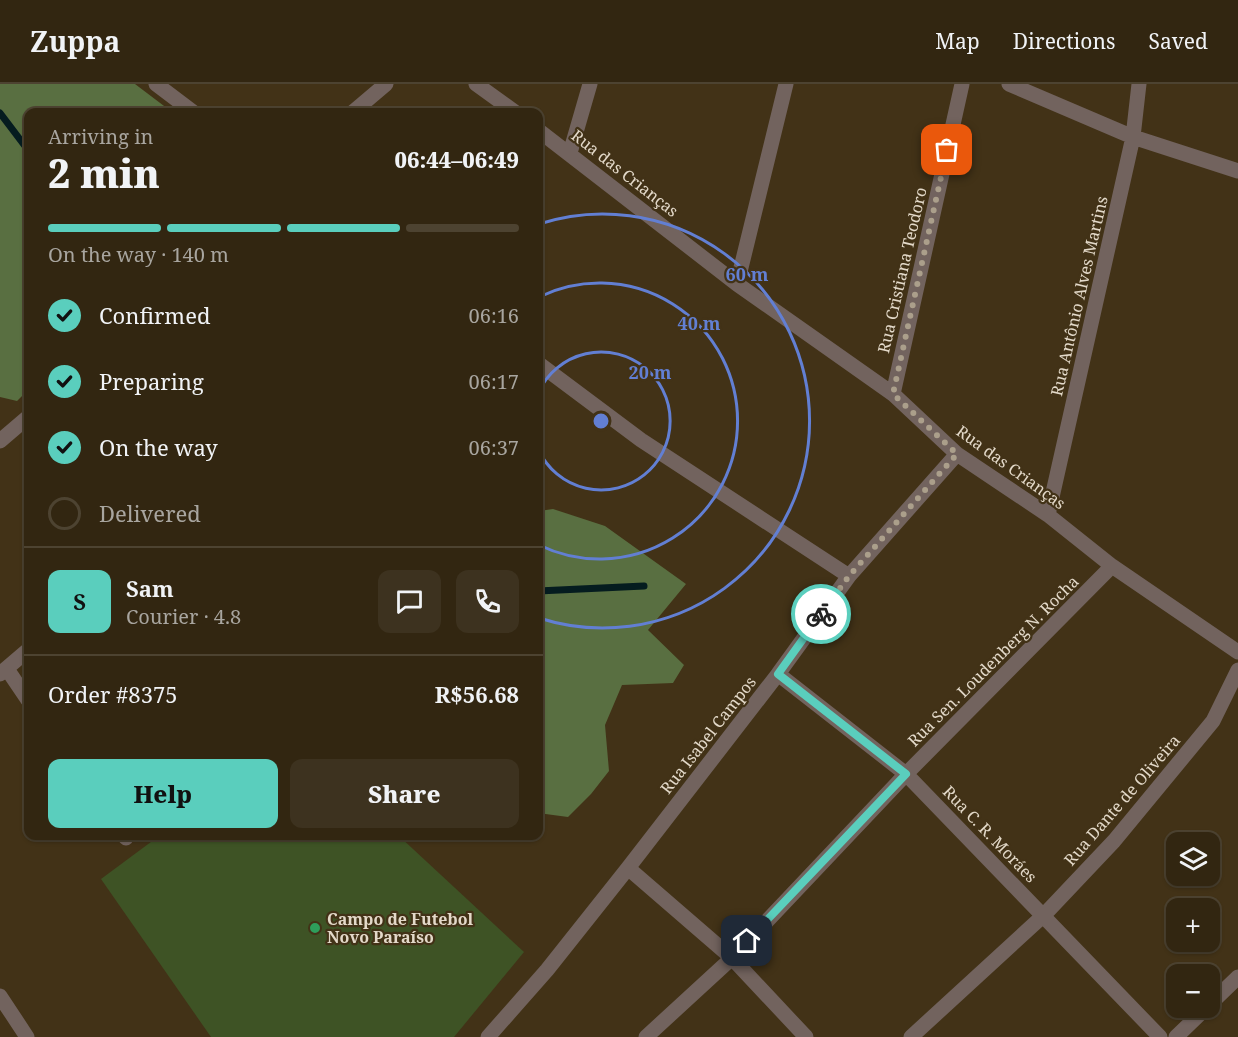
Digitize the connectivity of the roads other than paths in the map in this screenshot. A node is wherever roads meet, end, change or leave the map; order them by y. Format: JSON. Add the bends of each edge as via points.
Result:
{"nodes":[{"id":1,"x":156,"y":84,"type":"edge"},
{"id":2,"x":386,"y":84,"type":"edge"},
{"id":3,"x":476,"y":84,"type":"edge"},
{"id":4,"x":590,"y":84,"type":"edge"},
{"id":5,"x":786,"y":84,"type":"edge"},
{"id":6,"x":962,"y":84,"type":"edge"},
{"id":7,"x":1009,"y":84,"type":"edge"},
{"id":8,"x":1139,"y":84,"type":"edge"},
{"id":9,"x":188,"y":108,"type":"edge"},
{"id":10,"x":358,"y":108,"type":"edge"},
{"id":11,"x":509,"y":108,"type":"edge"},
{"id":12,"x":543,"y":134,"type":"edge"},
{"id":13,"x":1133,"y":137,"type":"junction"},
{"id":14,"x":570,"y":153,"type":"junction"},
{"id":15,"x":1238,"y":171,"type":"edge"},
{"id":16,"x":737,"y":284,"type":"junction"},
{"id":17,"x":543,"y":367,"type":"edge"},
{"id":18,"x":893,"y":394,"type":"junction"},
{"id":19,"x":24,"y":420,"type":"edge"},
{"id":20,"x":0,"y":441,"type":"edge"},
{"id":21,"x":957,"y":454,"type":"junction"},
{"id":22,"x":1048,"y":515,"type":"junction"},
{"id":23,"x":1112,"y":566,"type":"junction"},
{"id":24,"x":849,"y":576,"type":"junction"},
{"id":25,"x":1238,"y":652,"type":"edge"},
{"id":26,"x":24,"y":654,"type":"edge"},
{"id":27,"x":1238,"y":670,"type":"edge"},
{"id":28,"x":4,"y":672,"type":"edge"},
{"id":29,"x":778,"y":674,"type":"junction"},
{"id":30,"x":24,"y":695,"type":"edge"},
{"id":31,"x":906,"y":774,"type":"junction"},
{"id":32,"x":628,"y":868,"type":"junction"},
{"id":33,"x":1044,"y":915,"type":"junction"},
{"id":34,"x":732,"y":958,"type":"junction"},
{"id":35,"x":1238,"y":977,"type":"edge"},
{"id":36,"x":1220,"y":995,"type":"edge"},
{"id":37,"x":0,"y":996,"type":"edge"},
{"id":38,"x":1196,"y":1018,"type":"edge"},
{"id":39,"x":27,"y":1037,"type":"edge"},
{"id":40,"x":488,"y":1037,"type":"edge"},
{"id":41,"x":646,"y":1037,"type":"edge"},
{"id":42,"x":806,"y":1037,"type":"edge"},
{"id":43,"x":910,"y":1037,"type":"edge"},
{"id":44,"x":1160,"y":1037,"type":"edge"},
{"id":45,"x":1176,"y":1037,"type":"edge"}],
"edges":[{"from":1,"to":9,"type":"street"},
{"from":2,"to":10,"type":"street"},
{"from":3,"to":11,"type":"street"},
{"from":4,"to":14,"type":"street"},
{"from":5,"to":16,"type":"street"},
{"from":6,"to":18,"type":"street","name":"Rua Cristiana Teodoro"},
{"from":7,"to":13,"type":"street"},
{"from":8,"to":13,"type":"street","name":"Rua Antônio Alves Martins"},
{"from":12,"to":14,"type":"street","name":"Rua das Crianças"},
{"from":13,"to":15,"type":"street"},
{"from":13,"to":22,"type":"street","name":"Rua Antônio Alves Martins"},
{"from":14,"to":16,"type":"street","name":"Rua das Crianças"},
{"from":16,"to":18,"type":"street","name":"Rua das Crianças"},
{"from":17,"to":24,"type":"street","via":[[641,440]]},
{"from":18,"to":21,"type":"street","name":"Rua das Crianças"},
{"from":19,"to":20,"type":"street"},
{"from":21,"to":22,"type":"street","name":"Rua das Crianças"},
{"from":21,"to":24,"type":"street","name":"Rua Isabel Campos"},
{"from":22,"to":23,"type":"street","name":"Rua das Crianças"},
{"from":23,"to":25,"type":"street","name":"Rua das Crianças"},
{"from":23,"to":31,"type":"street","name":"Rua Sen. Loudenberg N. Rocha"},
{"from":24,"to":29,"type":"street","name":"Rua Isabel Campos"},
{"from":26,"to":28,"type":"street"},
{"from":27,"to":33,"type":"street","name":"Rua Dante de Oliveira","via":[[1213,721],[1114,841]]},
{"from":28,"to":30,"type":"street"},
{"from":29,"to":31,"type":"street","name":"Rua C. R. Moráes"},
{"from":29,"to":32,"type":"street","name":"Rua Isabel Campos"},
{"from":31,"to":33,"type":"street","name":"Rua C. R. Moráes"},
{"from":31,"to":34,"type":"street","name":"Rua Sen. Loudenberg N. Rocha"},
{"from":32,"to":34,"type":"street"},
{"from":32,"to":40,"type":"street","name":"Rua Isabel Campos"},
{"from":33,"to":43,"type":"street","name":"Rua Dante de Oliveira"},
{"from":33,"to":44,"type":"street","name":"Rua C. R. Moráes"},
{"from":34,"to":41,"type":"street","name":"Rua Sen. Loudenberg N. Rocha"},
{"from":34,"to":42,"type":"street"},
{"from":35,"to":36,"type":"street"},
{"from":37,"to":39,"type":"street"},
{"from":38,"to":45,"type":"street"}]}
